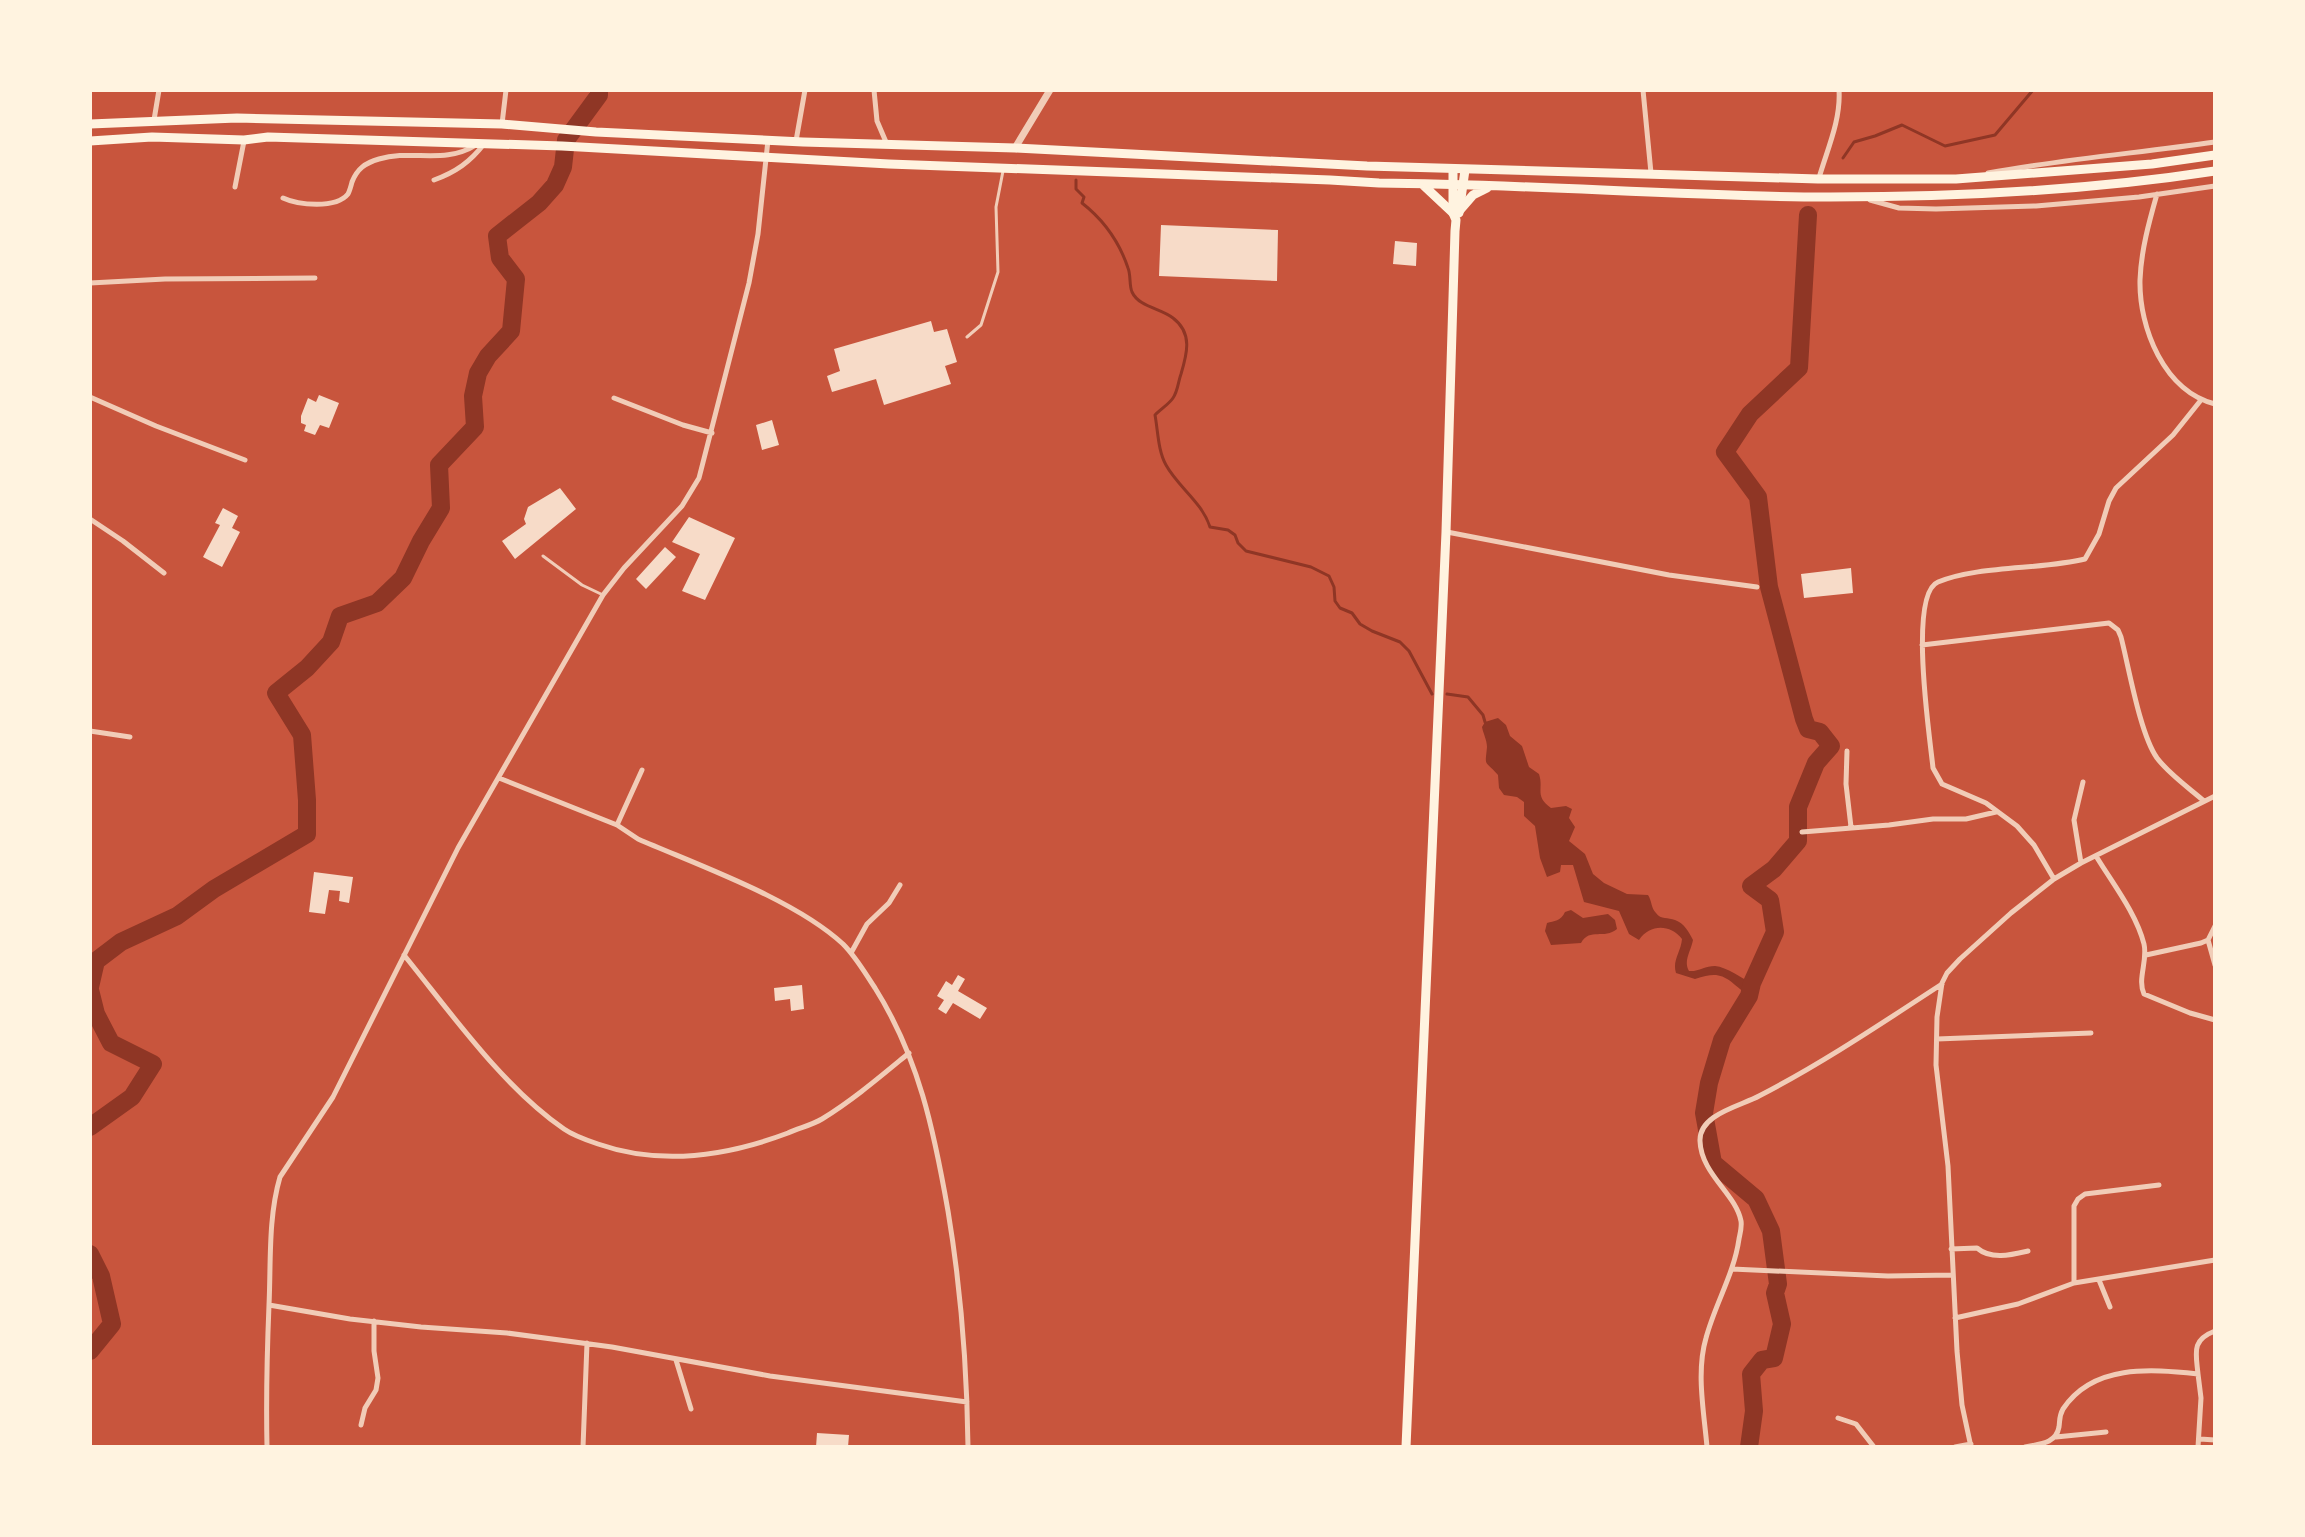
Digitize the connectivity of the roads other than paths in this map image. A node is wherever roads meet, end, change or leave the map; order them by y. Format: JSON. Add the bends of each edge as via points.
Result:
{"nodes":[{"id":1,"x":159,"y":90,"type":"edge"},
{"id":2,"x":506,"y":90,"type":"edge"},
{"id":3,"x":805,"y":90,"type":"edge"},
{"id":4,"x":874,"y":90,"type":"edge"},
{"id":5,"x":1050,"y":90,"type":"edge"},
{"id":6,"x":1643,"y":90,"type":"edge"},
{"id":7,"x":1839,"y":90,"type":"edge"},
{"id":8,"x":154,"y":120,"type":"junction"},
{"id":9,"x":90,"y":124,"type":"edge"},
{"id":10,"x":502,"y":124,"type":"junction"},
{"id":11,"x":244,"y":140,"type":"junction"},
{"id":12,"x":768,"y":140,"type":"junction"},
{"id":13,"x":90,"y":141,"type":"edge"},
{"id":14,"x":796,"y":141,"type":"junction"},
{"id":15,"x":2215,"y":142,"type":"edge"},
{"id":16,"x":887,"y":143,"type":"junction"},
{"id":17,"x":481,"y":144,"type":"junction"},
{"id":18,"x":1015,"y":148,"type":"junction"},
{"id":19,"x":2215,"y":155,"type":"edge"},
{"id":20,"x":765,"y":158,"type":"junction"},
{"id":21,"x":1004,"y":167,"type":"junction"},
{"id":22,"x":1453,"y":170,"type":"junction"},
{"id":23,"x":1465,"y":170,"type":"junction"},
{"id":24,"x":1514,"y":171,"type":"junction"},
{"id":25,"x":2215,"y":171,"type":"edge"},
{"id":26,"x":1651,"y":174,"type":"junction"},
{"id":27,"x":1818,"y":179,"type":"junction"},
{"id":28,"x":1956,"y":179,"type":"junction"},
{"id":29,"x":434,"y":180,"type":"dead end"},
{"id":30,"x":1422,"y":184,"type":"junction"},
{"id":31,"x":1452,"y":184,"type":"junction"},
{"id":32,"x":1463,"y":185,"type":"junction"},
{"id":33,"x":1490,"y":186,"type":"junction"},
{"id":34,"x":2215,"y":186,"type":"edge"},
{"id":35,"x":235,"y":187,"type":"dead end"},
{"id":36,"x":1512,"y":187,"type":"junction"},
{"id":37,"x":2158,"y":194,"type":"junction"},
{"id":38,"x":1859,"y":196,"type":"junction"},
{"id":39,"x":283,"y":198,"type":"dead end"},
{"id":40,"x":1456,"y":214,"type":"junction"},
{"id":41,"x":315,"y":278,"type":"dead end"},
{"id":42,"x":90,"y":283,"type":"edge"},
{"id":43,"x":967,"y":337,"type":"dead end"},
{"id":44,"x":90,"y":397,"type":"edge"},
{"id":45,"x":614,"y":398,"type":"dead end"},
{"id":46,"x":2201,"y":400,"type":"junction"},
{"id":47,"x":2215,"y":404,"type":"edge"},
{"id":48,"x":712,"y":433,"type":"junction"},
{"id":49,"x":245,"y":460,"type":"dead end"},
{"id":50,"x":90,"y":519,"type":"edge"},
{"id":51,"x":1446,"y":532,"type":"junction"},
{"id":52,"x":543,"y":556,"type":"dead end"},
{"id":53,"x":164,"y":573,"type":"dead end"},
{"id":54,"x":1757,"y":587,"type":"dead end"},
{"id":55,"x":603,"y":595,"type":"junction"},
{"id":56,"x":1922,"y":645,"type":"junction"},
{"id":57,"x":90,"y":731,"type":"edge"},
{"id":58,"x":130,"y":737,"type":"dead end"},
{"id":59,"x":1847,"y":751,"type":"dead end"},
{"id":60,"x":642,"y":770,"type":"dead end"},
{"id":61,"x":499,"y":778,"type":"junction"},
{"id":62,"x":2083,"y":782,"type":"dead end"},
{"id":63,"x":2215,"y":796,"type":"edge"},
{"id":64,"x":2204,"y":801,"type":"junction"},
{"id":65,"x":1997,"y":811,"type":"junction"},
{"id":66,"x":617,"y":825,"type":"junction"},
{"id":67,"x":1851,"y":827,"type":"junction"},
{"id":68,"x":1802,"y":832,"type":"dead end"},
{"id":69,"x":2096,"y":856,"type":"junction"},
{"id":70,"x":2081,"y":863,"type":"junction"},
{"id":71,"x":2054,"y":879,"type":"junction"},
{"id":72,"x":900,"y":885,"type":"dead end"},
{"id":73,"x":2215,"y":926,"type":"edge"},
{"id":74,"x":2208,"y":940,"type":"junction"},
{"id":75,"x":851,"y":953,"type":"junction"},
{"id":76,"x":404,"y":955,"type":"junction"},
{"id":77,"x":2146,"y":955,"type":"junction"},
{"id":78,"x":2215,"y":965,"type":"edge"},
{"id":79,"x":1942,"y":983,"type":"junction"},
{"id":80,"x":2215,"y":1020,"type":"edge"},
{"id":81,"x":2091,"y":1033,"type":"dead end"},
{"id":82,"x":1937,"y":1039,"type":"junction"},
{"id":83,"x":909,"y":1053,"type":"junction"},
{"id":84,"x":2159,"y":1185,"type":"dead end"},
{"id":85,"x":1951,"y":1249,"type":"junction"},
{"id":86,"x":2028,"y":1251,"type":"dead end"},
{"id":87,"x":2215,"y":1260,"type":"edge"},
{"id":88,"x":1732,"y":1269,"type":"junction"},
{"id":89,"x":1952,"y":1275,"type":"junction"},
{"id":90,"x":2099,"y":1280,"type":"junction"},
{"id":91,"x":2074,"y":1283,"type":"junction"},
{"id":92,"x":269,"y":1305,"type":"junction"},
{"id":93,"x":2110,"y":1307,"type":"dead end"},
{"id":94,"x":1955,"y":1318,"type":"junction"},
{"id":95,"x":374,"y":1321,"type":"junction"},
{"id":96,"x":2215,"y":1331,"type":"edge"},
{"id":97,"x":587,"y":1343,"type":"junction"},
{"id":98,"x":676,"y":1360,"type":"junction"},
{"id":99,"x":2198,"y":1374,"type":"junction"},
{"id":100,"x":967,"y":1402,"type":"junction"},
{"id":101,"x":691,"y":1409,"type":"dead end"},
{"id":102,"x":1838,"y":1418,"type":"dead end"},
{"id":103,"x":361,"y":1425,"type":"dead end"},
{"id":104,"x":2106,"y":1432,"type":"dead end"},
{"id":105,"x":2055,"y":1437,"type":"junction"},
{"id":106,"x":2200,"y":1439,"type":"junction"},
{"id":107,"x":2215,"y":1440,"type":"edge"},
{"id":108,"x":1971,"y":1446,"type":"edge"},
{"id":109,"x":267,"y":1447,"type":"edge"},
{"id":110,"x":583,"y":1447,"type":"edge"},
{"id":111,"x":968,"y":1447,"type":"edge"},
{"id":112,"x":1406,"y":1447,"type":"edge"},
{"id":113,"x":1707,"y":1447,"type":"edge"},
{"id":114,"x":1874,"y":1447,"type":"edge"},
{"id":115,"x":1955,"y":1447,"type":"edge"},
{"id":116,"x":2025,"y":1447,"type":"edge"},
{"id":117,"x":2198,"y":1447,"type":"edge"}],
"edges":[{"from":1,"to":8,"type":"street"},
{"from":2,"to":10,"type":"street"},
{"from":3,"to":14,"type":"street"},
{"from":4,"to":16,"type":"street","via":[[877,121]]},
{"from":5,"to":18,"type":"street"},
{"from":6,"to":26,"type":"street"},
{"from":7,"to":27,"type":"street","via":[[1836,122]]},
{"from":8,"to":9,"type":"main road"},
{"from":8,"to":10,"type":"main road"},
{"from":10,"to":12,"type":"main road"},
{"from":11,"to":13,"type":"main road"},
{"from":11,"to":17,"type":"main road"},
{"from":11,"to":35,"type":"street"},
{"from":12,"to":14,"type":"main road"},
{"from":12,"to":20,"type":"street"},
{"from":14,"to":16,"type":"main road"},
{"from":15,"to":28,"type":"street"},
{"from":16,"to":18,"type":"main road"},
{"from":17,"to":20,"type":"main road"},
{"from":17,"to":29,"type":"street","via":[[454,173]]},
{"from":17,"to":39,"type":"street","via":[[456,155],[378,159],[357,170],[348,194],[338,200],[311,204]]},
{"from":18,"to":22,"type":"main road"},
{"from":19,"to":28,"type":"main road"},
{"from":20,"to":21,"type":"main road"},
{"from":20,"to":48,"type":"street","via":[[754,257]]},
{"from":21,"to":30,"type":"main road"},
{"from":21,"to":43,"type":"lane","via":[[996,207],[998,272],[981,325]]},
{"from":22,"to":23,"type":"main road"},
{"from":22,"to":31,"type":"main road"},
{"from":23,"to":24,"type":"main road"},
{"from":23,"to":32,"type":"main road"},
{"from":24,"to":26,"type":"main road"},
{"from":24,"to":36,"type":"main road"},
{"from":25,"to":38,"type":"main road","via":[[2085,188]]},
{"from":26,"to":27,"type":"main road"},
{"from":27,"to":28,"type":"main road"},
{"from":30,"to":31,"type":"main road"},
{"from":30,"to":40,"type":"main road"},
{"from":31,"to":32,"type":"main road"},
{"from":31,"to":40,"type":"main road"},
{"from":32,"to":33,"type":"main road"},
{"from":32,"to":40,"type":"main road"},
{"from":33,"to":36,"type":"main road"},
{"from":33,"to":40,"type":"main road"},
{"from":34,"to":37,"type":"street"},
{"from":36,"to":38,"type":"main road"},
{"from":37,"to":38,"type":"street","via":[[1936,209],[1899,208]]},
{"from":37,"to":46,"type":"street","via":[[2141,264],[2143,310],[2165,368]]},
{"from":40,"to":51,"type":"main road"},
{"from":41,"to":42,"type":"street"},
{"from":44,"to":49,"type":"street"},
{"from":45,"to":48,"type":"street"},
{"from":46,"to":47,"type":"street"},
{"from":46,"to":56,"type":"street","via":[[2173,435],[2116,488],[2087,557],[1937,583],[1922,615]]},
{"from":48,"to":55,"type":"street","via":[[699,478],[682,506]]},
{"from":50,"to":53,"type":"street"},
{"from":51,"to":54,"type":"street"},
{"from":51,"to":112,"type":"main road"},
{"from":52,"to":55,"type":"lane"},
{"from":55,"to":61,"type":"street"},
{"from":56,"to":64,"type":"street","via":[[2109,623],[2121,637],[2140,716],[2158,760]]},
{"from":56,"to":65,"type":"street","via":[[1936,776]]},
{"from":57,"to":58,"type":"street"},
{"from":59,"to":67,"type":"street"},
{"from":60,"to":66,"type":"street"},
{"from":61,"to":66,"type":"street"},
{"from":61,"to":76,"type":"street"},
{"from":62,"to":70,"type":"street","via":[[2074,820]]},
{"from":63,"to":64,"type":"street"},
{"from":64,"to":69,"type":"street"},
{"from":65,"to":67,"type":"street","via":[[1966,819]]},
{"from":65,"to":71,"type":"street","via":[[2034,845]]},
{"from":66,"to":75,"type":"street","via":[[789,907]]},
{"from":67,"to":68,"type":"street"},
{"from":69,"to":70,"type":"street"},
{"from":69,"to":77,"type":"street","via":[[2138,925]]},
{"from":70,"to":71,"type":"street"},
{"from":71,"to":79,"type":"street","via":[[1960,959]]},
{"from":72,"to":75,"type":"street"},
{"from":73,"to":74,"type":"street"},
{"from":74,"to":77,"type":"street"},
{"from":74,"to":78,"type":"street"},
{"from":75,"to":83,"type":"street"},
{"from":76,"to":83,"type":"street","via":[[501,1072],[544,1114],[578,1137],[626,1153],[707,1155],[766,1141],[820,1120]]},
{"from":76,"to":92,"type":"street","via":[[333,1097],[280,1177]]},
{"from":77,"to":80,"type":"street","via":[[2144,994]]},
{"from":79,"to":82,"type":"street"},
{"from":79,"to":88,"type":"street","via":[[1799,1076],[1715,1116],[1702,1128],[1703,1160],[1741,1223]]},
{"from":81,"to":82,"type":"street"},
{"from":82,"to":85,"type":"street"},
{"from":83,"to":100,"type":"street","via":[[941,1171],[960,1293]]},
{"from":84,"to":91,"type":"street","via":[[2078,1199]]},
{"from":85,"to":86,"type":"street","via":[[1977,1248],[2003,1256]]},
{"from":85,"to":89,"type":"street"},
{"from":87,"to":90,"type":"street"},
{"from":88,"to":89,"type":"street"},
{"from":88,"to":113,"type":"street","via":[[1702,1360]]},
{"from":89,"to":94,"type":"street"},
{"from":90,"to":91,"type":"street"},
{"from":90,"to":93,"type":"street"},
{"from":91,"to":94,"type":"street","via":[[2018,1304]]},
{"from":92,"to":95,"type":"street"},
{"from":92,"to":109,"type":"street"},
{"from":94,"to":108,"type":"street"},
{"from":95,"to":97,"type":"street"},
{"from":95,"to":103,"type":"street","via":[[378,1378]]},
{"from":96,"to":99,"type":"street","via":[[2198,1343]]},
{"from":97,"to":98,"type":"street"},
{"from":97,"to":110,"type":"street"},
{"from":98,"to":100,"type":"street"},
{"from":98,"to":101,"type":"street"},
{"from":99,"to":105,"type":"street","via":[[2127,1371],[2096,1379],[2072,1396],[2060,1414]]},
{"from":99,"to":106,"type":"street"},
{"from":100,"to":111,"type":"street"},
{"from":102,"to":114,"type":"street","via":[[1856,1424]]},
{"from":104,"to":105,"type":"street"},
{"from":105,"to":116,"type":"street"},
{"from":106,"to":107,"type":"street"},
{"from":106,"to":117,"type":"street"},
{"from":108,"to":115,"type":"street"}]}
